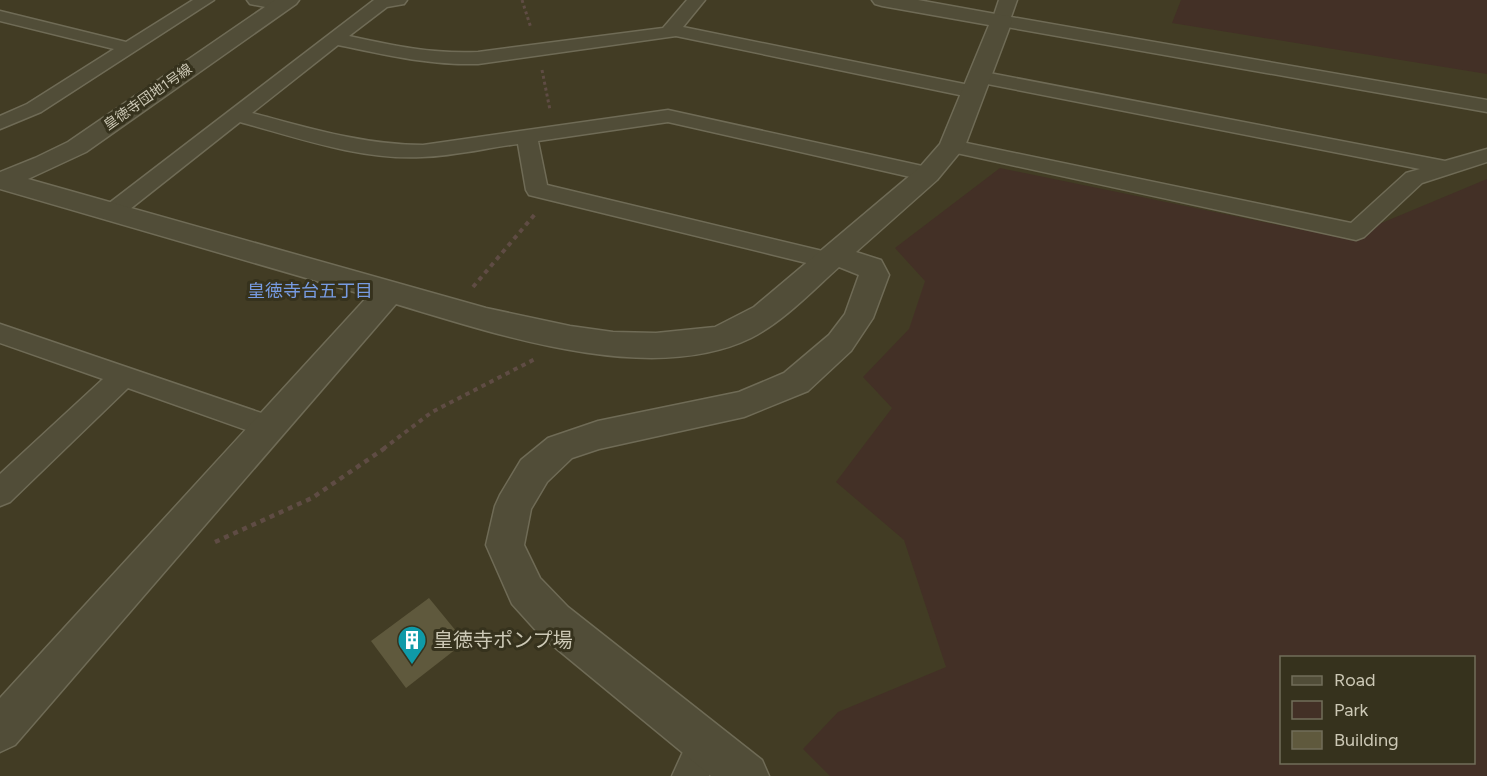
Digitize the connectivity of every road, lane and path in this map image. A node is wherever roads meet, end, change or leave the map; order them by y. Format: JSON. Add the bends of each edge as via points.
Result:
{"nodes":[{"id":1,"x":205,"y":0,"type":"edge"},
{"id":2,"x":256,"y":0,"type":"edge"},
{"id":3,"x":398,"y":0,"type":"edge"},
{"id":4,"x":696,"y":0,"type":"edge"},
{"id":5,"x":882,"y":0,"type":"edge"},
{"id":6,"x":285,"y":3,"type":"edge"},
{"id":7,"x":1005,"y":10,"type":"edge"},
{"id":8,"x":0,"y":16,"type":"edge"},
{"id":9,"x":672,"y":30,"type":"junction"},
{"id":10,"x":335,"y":39,"type":"junction"},
{"id":11,"x":130,"y":48,"type":"junction"},
{"id":12,"x":977,"y":84,"type":"junction"},
{"id":13,"x":1487,"y":106,"type":"edge"},
{"id":14,"x":237,"y":115,"type":"junction"},
{"id":15,"x":0,"y":123,"type":"edge"},
{"id":16,"x":527,"y":136,"type":"junction"},
{"id":17,"x":952,"y":146,"type":"junction"},
{"id":18,"x":1487,"y":155,"type":"edge"},
{"id":19,"x":1447,"y":167,"type":"junction"},
{"id":20,"x":928,"y":174,"type":"junction"},
{"id":21,"x":2,"y":181,"type":"edge"},
{"id":22,"x":112,"y":212,"type":"junction"},
{"id":23,"x":831,"y":258,"type":"junction"},
{"id":24,"x":390,"y":291,"type":"junction"},
{"id":25,"x":0,"y":333,"type":"edge"},
{"id":26,"x":542,"y":358,"type":"dead end"},
{"id":27,"x":124,"y":376,"type":"junction"},
{"id":28,"x":269,"y":427,"type":"junction"},
{"id":29,"x":0,"y":492,"type":"edge"},
{"id":30,"x":207,"y":544,"type":"dead end"},
{"id":31,"x":0,"y":730,"type":"edge"},
{"id":32,"x":698,"y":760,"type":"edge"},
{"id":33,"x":746,"y":776,"type":"edge"}],
"edges":[{"from":1,"to":11,"type":"street"},
{"from":2,"to":6,"type":"street"},
{"from":3,"to":10,"type":"street","via":[[382,2]]},
{"from":4,"to":9,"type":"street"},
{"from":5,"to":7,"type":"street"},
{"from":6,"to":21,"type":"street","name":"皇徳寺団地1号線","via":[[77,147]]},
{"from":7,"to":12,"type":"street"},
{"from":7,"to":13,"type":"street"},
{"from":8,"to":11,"type":"street"},
{"from":9,"to":10,"type":"street","via":[[490,57],[448,59]]},
{"from":9,"to":12,"type":"street"},
{"from":10,"to":14,"type":"street"},
{"from":11,"to":15,"type":"street","via":[[34,108]]},
{"from":12,"to":17,"type":"street"},
{"from":12,"to":19,"type":"street"},
{"from":14,"to":16,"type":"street","via":[[362,148],[399,152]]},
{"from":14,"to":22,"type":"street"},
{"from":16,"to":20,"type":"street","via":[[668,116]]},
{"from":16,"to":23,"type":"street","via":[[537,190]]},
{"from":17,"to":19,"type":"street","via":[[1356,232],[1414,178]]},
{"from":17,"to":20,"type":"street"},
{"from":18,"to":19,"type":"street"},
{"from":20,"to":23,"type":"street"},
{"from":21,"to":22,"type":"street"},
{"from":22,"to":24,"type":"street"},
{"from":23,"to":24,"type":"street","via":[[765,315],[737,332],[701,342],[608,343],[554,335]]},
{"from":23,"to":32,"type":"street","via":[[871,267],[872,285],[858,318],[840,343],[796,382],[744,404],[598,435],[560,448],[534,471],[513,506],[505,545],[526,591]]},
{"from":24,"to":28,"type":"street"},
{"from":25,"to":27,"type":"street"},
{"from":26,"to":30,"type":"path","via":[[432,412],[312,498]]},
{"from":27,"to":28,"type":"street"},
{"from":27,"to":29,"type":"street"},
{"from":28,"to":31,"type":"street"},
{"from":32,"to":33,"type":"street"}]}
